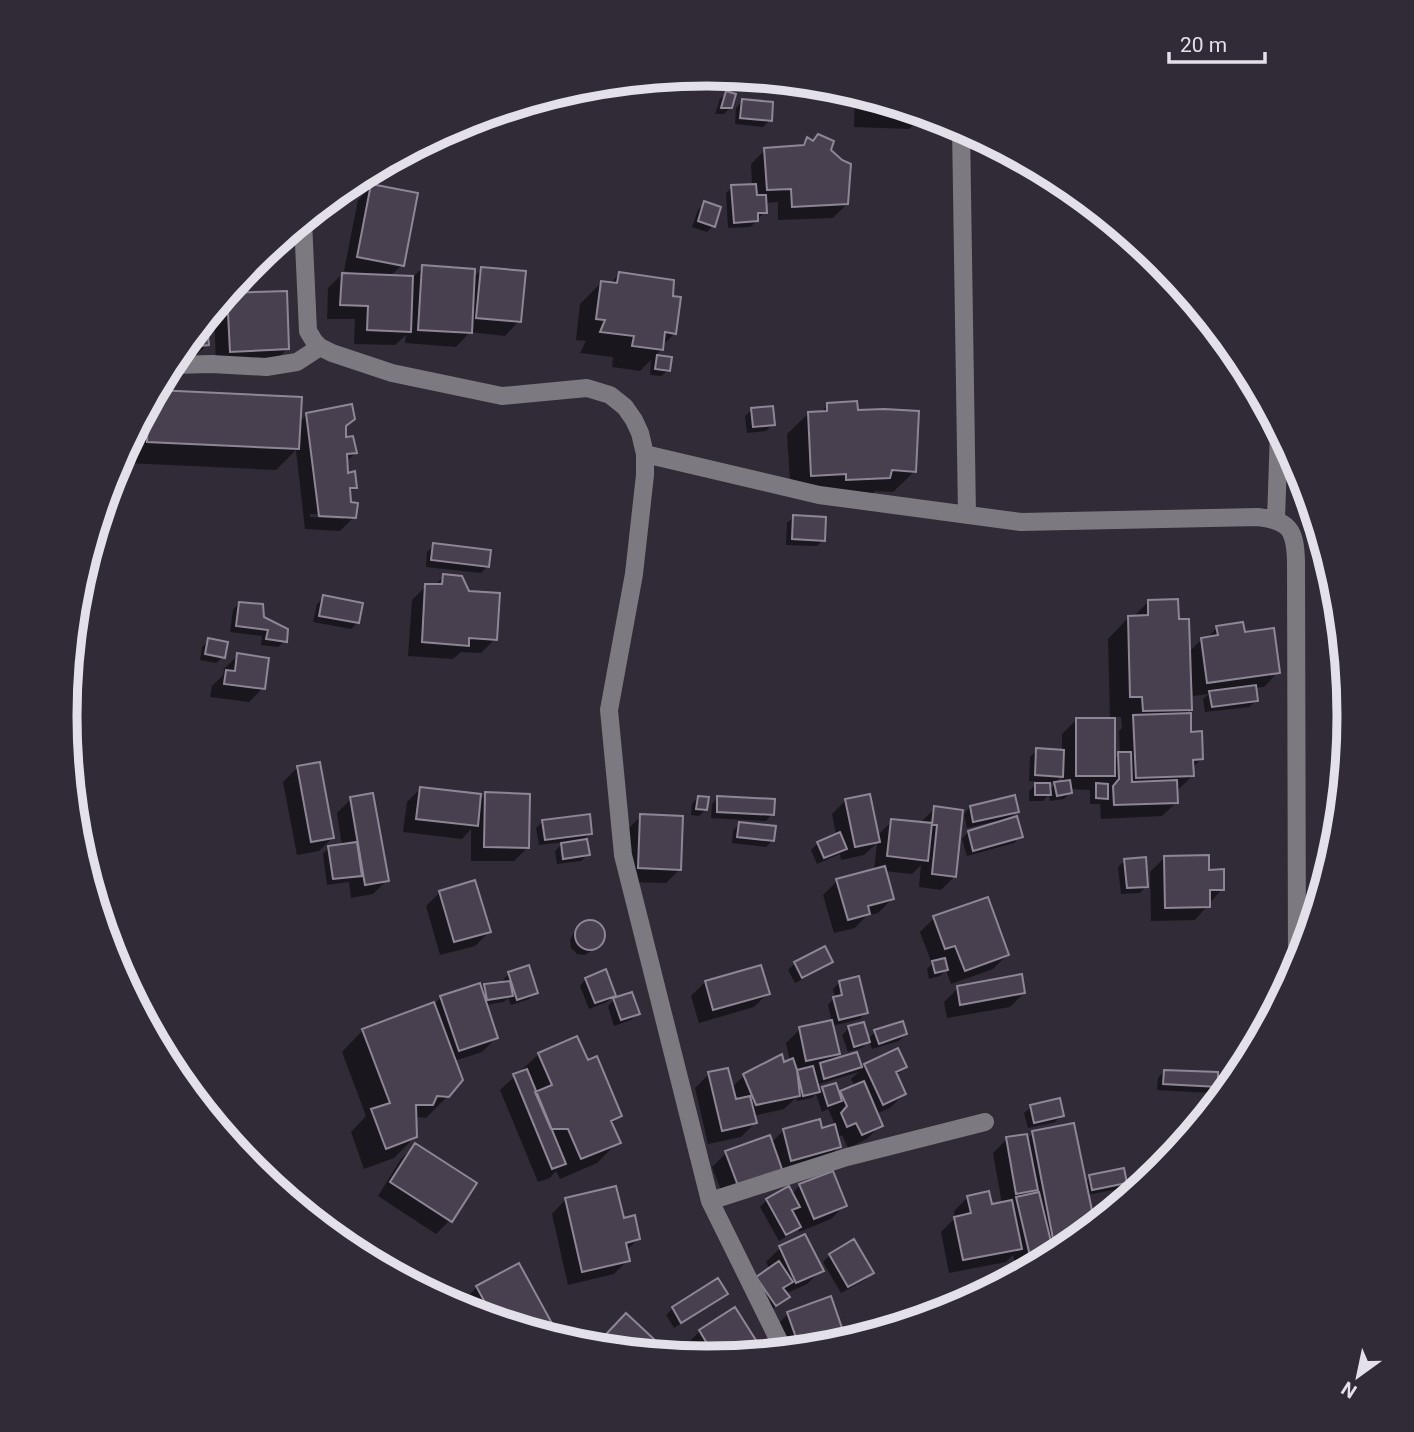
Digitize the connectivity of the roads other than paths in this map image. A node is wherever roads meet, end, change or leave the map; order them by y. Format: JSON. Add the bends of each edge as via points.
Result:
{"nodes":[{"id":1,"x":961,"y":140,"type":"edge"},
{"id":2,"x":304,"y":232,"type":"edge"},
{"id":3,"x":320,"y":346,"type":"junction"},
{"id":4,"x":184,"y":365,"type":"edge"},
{"id":5,"x":1278,"y":451,"type":"edge"},
{"id":6,"x":645,"y":454,"type":"junction"},
{"id":7,"x":967,"y":515,"type":"junction"},
{"id":8,"x":1276,"y":519,"type":"junction"},
{"id":9,"x":1297,"y":937,"type":"edge"},
{"id":10,"x":985,"y":1122,"type":"dead end"},
{"id":11,"x":710,"y":1201,"type":"junction"},
{"id":12,"x":780,"y":1342,"type":"edge"}],
"edges":[{"from":1,"to":7,"type":"street"},
{"from":2,"to":3,"type":"street","via":[[308,331]]},
{"from":3,"to":4,"type":"street","via":[[297,362],[266,367]]},
{"from":3,"to":6,"type":"street","via":[[392,373],[502,396],[587,388],[610,395],[634,420]]},
{"from":5,"to":8,"type":"street"},
{"from":6,"to":7,"type":"street","via":[[819,495]]},
{"from":6,"to":11,"type":"street","via":[[634,574],[609,710],[622,855]]},
{"from":7,"to":8,"type":"street","via":[[1021,523]]},
{"from":8,"to":9,"type":"street","via":[[1295,540]]},
{"from":10,"to":11,"type":"street","via":[[847,1157]]},
{"from":11,"to":12,"type":"street"}]}
